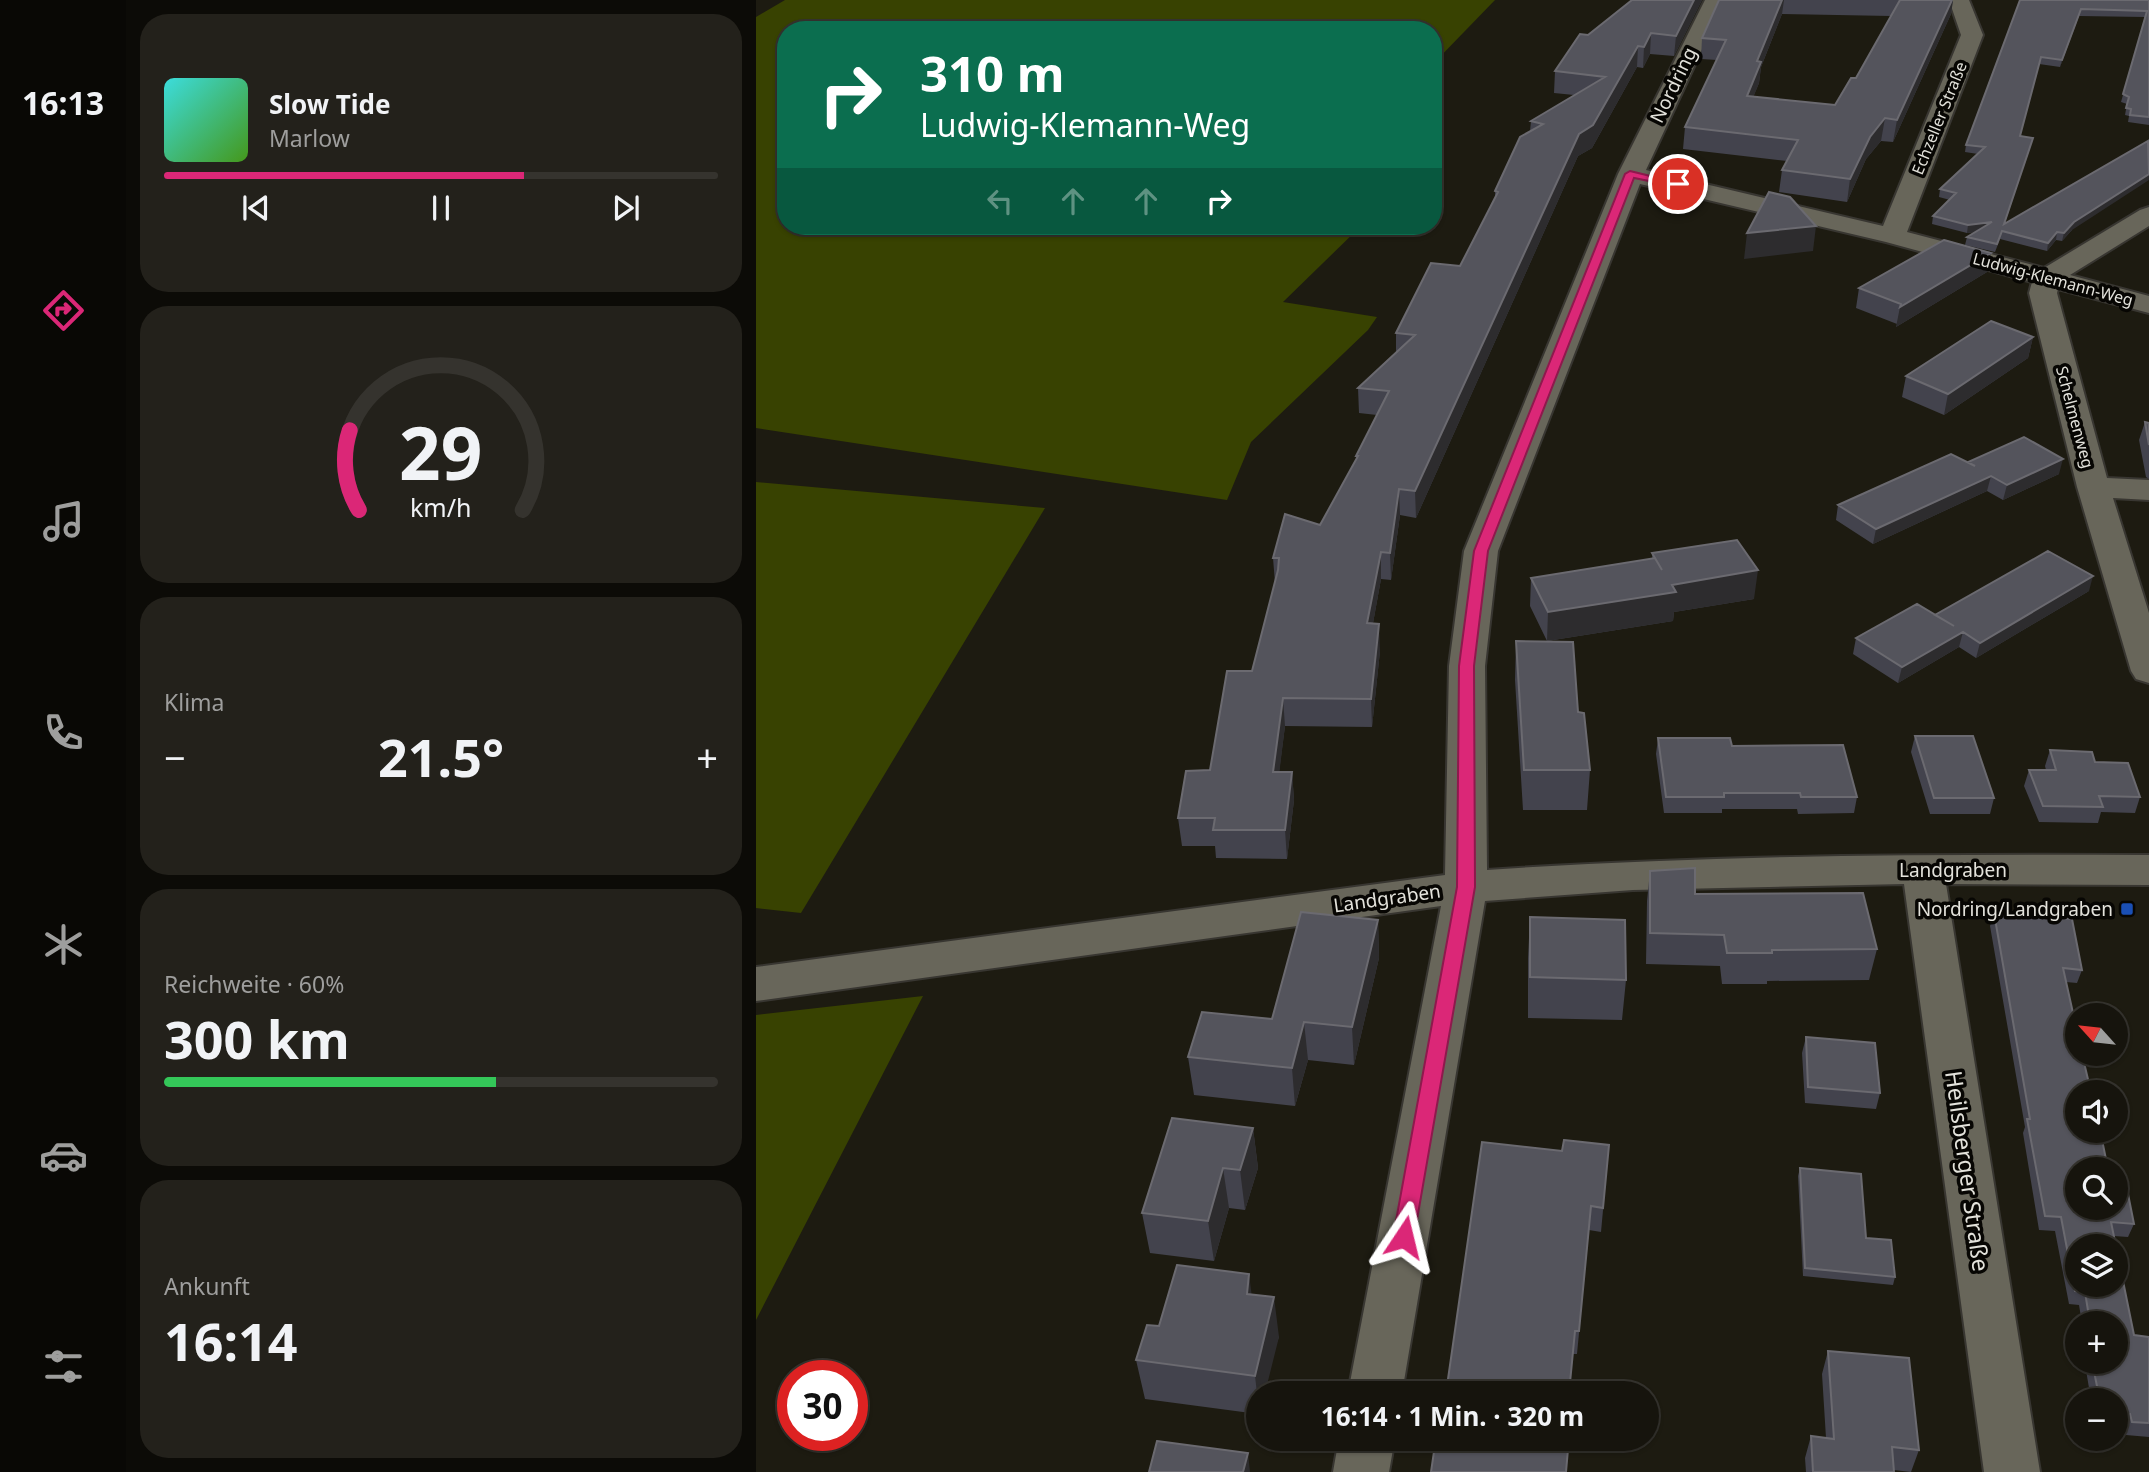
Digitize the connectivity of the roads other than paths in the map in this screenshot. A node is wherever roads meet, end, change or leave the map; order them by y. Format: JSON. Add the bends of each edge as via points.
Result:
{"nodes":[{"id":1,"x":1715,"y":0,"type":"edge"},
{"id":2,"x":1959,"y":0,"type":"edge"},
{"id":3,"x":1630,"y":174,"type":"junction"},
{"id":4,"x":2149,"y":215,"type":"edge"},
{"id":5,"x":1892,"y":236,"type":"junction"},
{"id":6,"x":2047,"y":278,"type":"junction"},
{"id":7,"x":2149,"y":305,"type":"edge"},
{"id":8,"x":2094,"y":487,"type":"junction"},
{"id":9,"x":2149,"y":489,"type":"edge"},
{"id":10,"x":2149,"y":671,"type":"edge"},
{"id":11,"x":1923,"y":869,"type":"junction"},
{"id":12,"x":2149,"y":870,"type":"edge"},
{"id":13,"x":1466,"y":887,"type":"junction"},
{"id":14,"x":756,"y":985,"type":"edge"},
{"id":15,"x":1378,"y":1381,"type":"edge"},
{"id":16,"x":1365,"y":1451,"type":"edge"},
{"id":17,"x":1361,"y":1472,"type":"edge"},
{"id":18,"x":2011,"y":1472,"type":"edge"}],
"edges":[{"from":1,"to":3,"type":"street","name":"Nordring"},
{"from":2,"to":5,"type":"street","name":"Echzeller Straße","via":[[1972,35]]},
{"from":3,"to":5,"type":"street","name":"Ludwig-Klemann-Weg"},
{"from":3,"to":13,"type":"street","name":"Nordring","via":[[1481,551],[1466,666]]},
{"from":4,"to":6,"type":"street"},
{"from":5,"to":6,"type":"street","name":"Ludwig-Klemann-Weg"},
{"from":6,"to":7,"type":"street","name":"Ludwig-Klemann-Weg"},
{"from":6,"to":8,"type":"street","name":"Schelmenweg","via":[[2043,293]]},
{"from":8,"to":9,"type":"street"},
{"from":8,"to":10,"type":"street","name":"Schelmenweg"},
{"from":11,"to":12,"type":"street","name":"Landgraben"},
{"from":11,"to":13,"type":"street","name":"Landgraben","via":[[1633,875]]},
{"from":11,"to":18,"type":"street","name":"Heilsberger Straße"},
{"from":13,"to":14,"type":"street","name":"Landgraben"},
{"from":13,"to":15,"type":"street","name":"Nordring"},
{"from":16,"to":17,"type":"street"}]}
